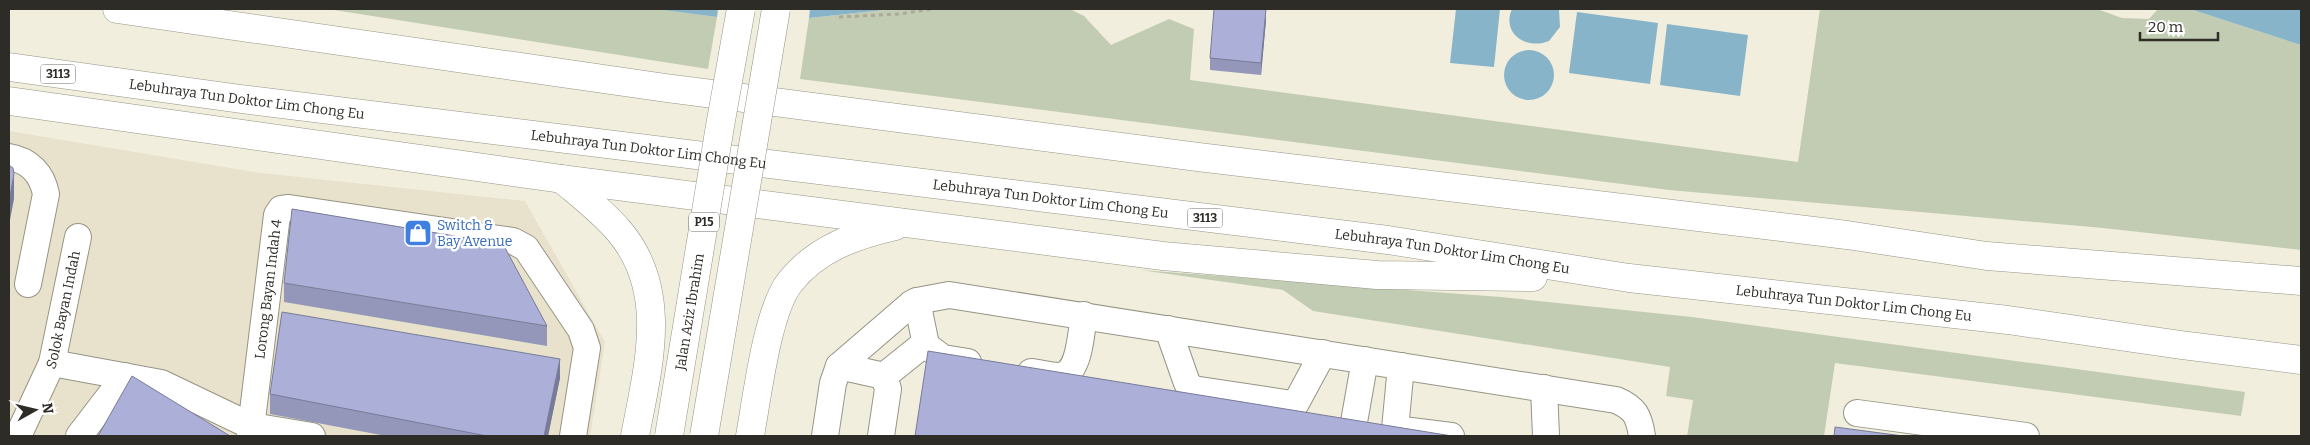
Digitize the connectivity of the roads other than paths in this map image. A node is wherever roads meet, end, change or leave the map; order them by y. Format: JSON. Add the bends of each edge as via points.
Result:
{"nodes":[{"id":1,"x":117,"y":9,"type":"edge"},
{"id":2,"x":741,"y":9,"type":"edge"},
{"id":3,"x":776,"y":9,"type":"edge"},
{"id":4,"x":9,"y":67,"type":"edge"},
{"id":5,"x":9,"y":102,"type":"edge"},
{"id":6,"x":9,"y":157,"type":"edge"},
{"id":7,"x":562,"y":179,"type":"junction"},
{"id":8,"x":911,"y":222,"type":"junction"},
{"id":9,"x":78,"y":237,"type":"dead end"},
{"id":10,"x":1629,"y":278,"type":"junction"},
{"id":11,"x":2301,"y":281,"type":"edge"},
{"id":12,"x":18,"y":284,"type":"edge"},
{"id":13,"x":917,"y":301,"type":"junction"},
{"id":14,"x":64,"y":302,"type":"junction"},
{"id":15,"x":1084,"y":315,"type":"junction"},
{"id":16,"x":1168,"y":329,"type":"junction"},
{"id":17,"x":924,"y":344,"type":"junction"},
{"id":18,"x":1323,"y":353,"type":"junction"},
{"id":19,"x":1365,"y":360,"type":"junction"},
{"id":20,"x":2301,"y":360,"type":"edge"},
{"id":21,"x":52,"y":363,"type":"junction"},
{"id":22,"x":839,"y":366,"type":"junction"},
{"id":23,"x":1401,"y":366,"type":"junction"},
{"id":24,"x":125,"y":376,"type":"junction"},
{"id":25,"x":884,"y":376,"type":"junction"},
{"id":26,"x":1544,"y":388,"type":"junction"},
{"id":27,"x":1856,"y":413,"type":"dead end"},
{"id":28,"x":1354,"y":422,"type":"edge"},
{"id":29,"x":251,"y":431,"type":"edge"},
{"id":30,"x":9,"y":432,"type":"edge"},
{"id":31,"x":17,"y":436,"type":"edge"},
{"id":32,"x":78,"y":436,"type":"edge"},
{"id":33,"x":312,"y":436,"type":"edge"},
{"id":34,"x":573,"y":436,"type":"edge"},
{"id":35,"x":635,"y":436,"type":"edge"},
{"id":36,"x":669,"y":436,"type":"edge"},
{"id":37,"x":704,"y":436,"type":"edge"},
{"id":38,"x":750,"y":436,"type":"edge"},
{"id":39,"x":825,"y":436,"type":"edge"},
{"id":40,"x":881,"y":436,"type":"edge"},
{"id":41,"x":1451,"y":436,"type":"edge"},
{"id":42,"x":1546,"y":436,"type":"edge"},
{"id":43,"x":1642,"y":436,"type":"edge"},
{"id":44,"x":2026,"y":436,"type":"edge"}],
"edges":[{"from":1,"to":11,"type":"main road","via":[[666,88],[1208,158],[1847,235],[1987,256]]},
{"from":2,"to":36,"type":"main road","name":"Jalan Aziz Ibrahim","number":"P15","bridge":true},
{"from":3,"to":37,"type":"main road","number":"P15","bridge":true},
{"from":4,"to":10,"type":"main road","name":"Lebuhraya Tun Doktor Lim Chong Eu","number":"3113","via":[[241,99],[1388,240]]},
{"from":5,"to":7,"type":"main road"},
{"from":6,"to":12,"type":"street","via":[[37,172],[44,180],[46,194]]},
{"from":7,"to":8,"type":"main road"},
{"from":7,"to":35,"type":"main road","via":[[620,233],[638,261],[650,297],[653,332]]},
{"from":8,"to":10,"type":"main road","via":[[1163,256],[1376,275]]},
{"from":8,"to":38,"type":"main road","via":[[867,232],[845,241],[818,255],[789,283],[775,312],[768,339]]},
{"from":9,"to":14,"type":"street","name":"Solok Bayan Indah"},
{"from":10,"to":20,"type":"main road","name":"Lebuhraya Tun Doktor Lim Chong Eu","number":"3113","via":[[2008,320]]},
{"from":12,"to":14,"type":"street"},
{"from":13,"to":15,"type":"street","via":[[949,295]]},
{"from":13,"to":17,"type":"street"},
{"from":13,"to":22,"type":"street"},
{"from":14,"to":21,"type":"street","name":"Solok Bayan Indah"},
{"from":15,"to":16,"type":"street"},
{"from":15,"to":17,"type":"street","via":[[1076,364],[1060,376],[943,358]]},
{"from":16,"to":18,"type":"street"},
{"from":16,"to":18,"type":"street","via":[[1187,382],[1193,389],[1292,404]]},
{"from":17,"to":25,"type":"street"},
{"from":18,"to":19,"type":"street"},
{"from":19,"to":23,"type":"street"},
{"from":19,"to":28,"type":"street"},
{"from":21,"to":24,"type":"street"},
{"from":21,"to":31,"type":"street","name":"Solok Bayan Indah"},
{"from":22,"to":25,"type":"street"},
{"from":22,"to":39,"type":"street","via":[[833,383]]},
{"from":23,"to":26,"type":"street"},
{"from":23,"to":41,"type":"street","via":[[1395,429]]},
{"from":24,"to":29,"type":"street","via":[[162,383]]},
{"from":24,"to":32,"type":"street"},
{"from":25,"to":40,"type":"street","via":[[888,389]]},
{"from":26,"to":42,"type":"street"},
{"from":26,"to":43,"type":"street","via":[[1616,400],[1630,406]]},
{"from":27,"to":44,"type":"street"},
{"from":29,"to":33,"type":"street"},
{"from":29,"to":34,"type":"street","name":"Lorong Bayan Indah 4","via":[[275,315],[276,215],[281,209],[289,208],[513,241],[526,248],[582,330],[586,348],[574,366]]},
{"from":30,"to":31,"type":"street"}]}
